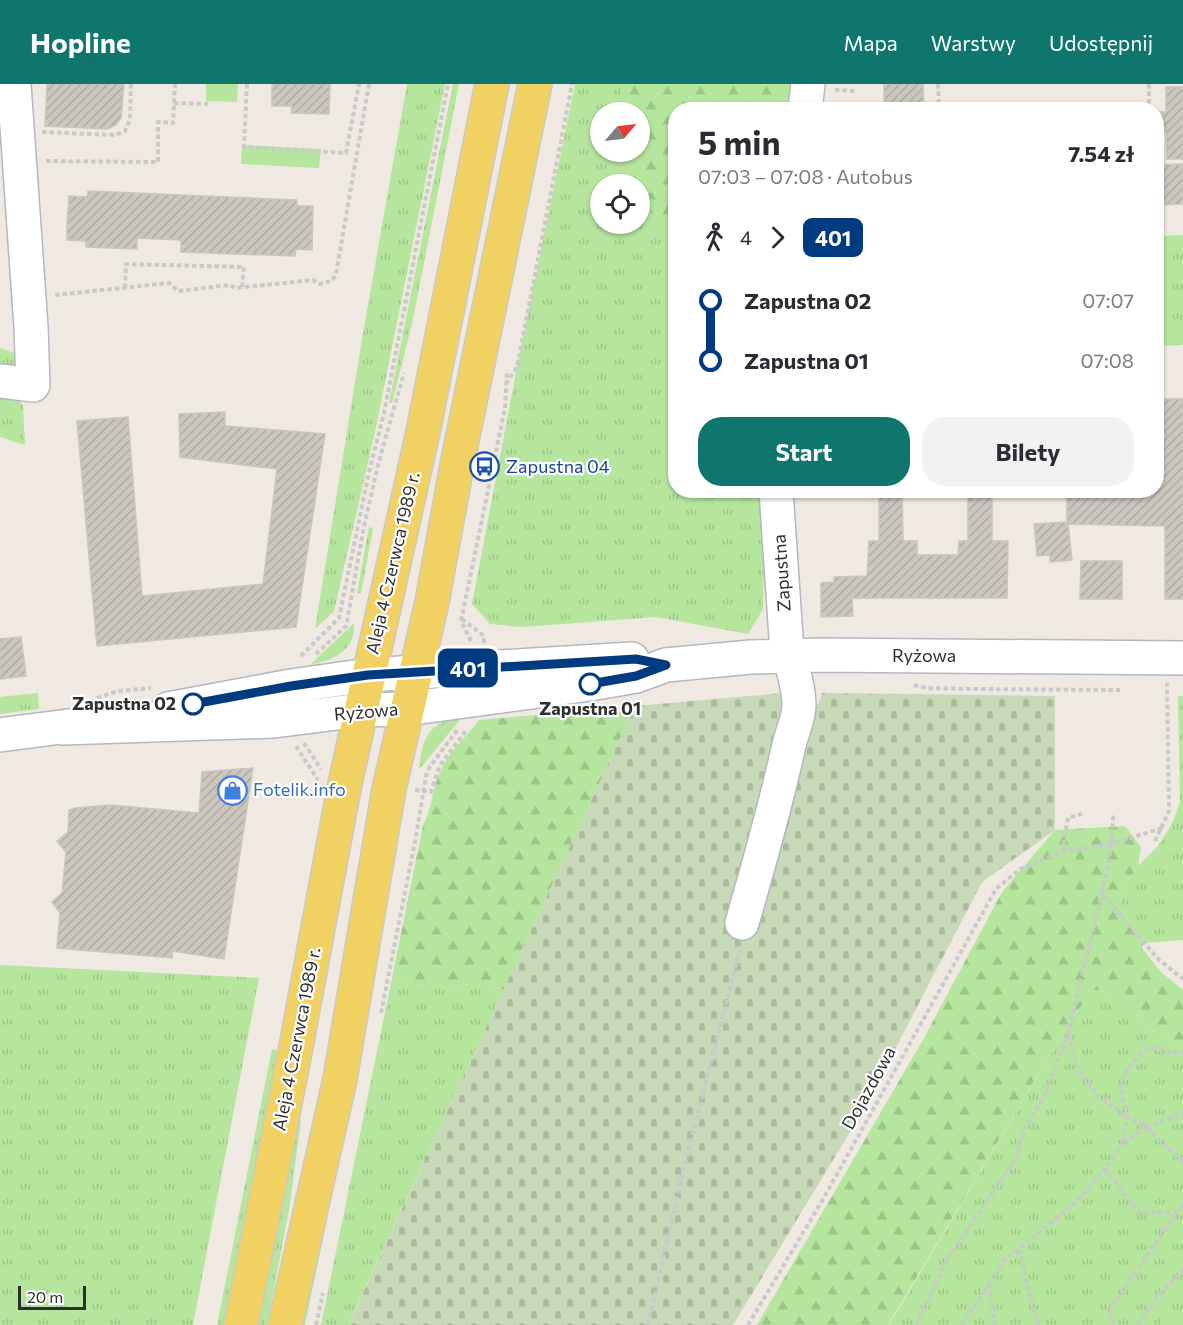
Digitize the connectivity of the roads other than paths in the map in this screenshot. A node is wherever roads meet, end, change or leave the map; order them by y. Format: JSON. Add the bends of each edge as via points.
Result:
{"nodes":[{"id":1,"x":14,"y":84,"type":"edge"},
{"id":2,"x":492,"y":84,"type":"edge"},
{"id":3,"x":535,"y":84,"type":"edge"},
{"id":4,"x":823,"y":87,"type":"edge"},
{"id":5,"x":811,"y":102,"type":"edge"},
{"id":6,"x":0,"y":381,"type":"edge"},
{"id":7,"x":777,"y":498,"type":"edge"},
{"id":8,"x":788,"y":656,"type":"junction"},
{"id":9,"x":1175,"y":658,"type":"edge"},
{"id":10,"x":666,"y":665,"type":"junction"},
{"id":11,"x":415,"y":672,"type":"junction"},
{"id":12,"x":368,"y":675,"type":"junction"},
{"id":13,"x":406,"y":709,"type":"junction"},
{"id":14,"x":361,"y":710,"type":"junction"},
{"id":15,"x":62,"y":728,"type":"junction"},
{"id":16,"x":0,"y":735,"type":"edge"},
{"id":17,"x":742,"y":923,"type":"road end"},
{"id":18,"x":241,"y":1325,"type":"edge"},
{"id":19,"x":285,"y":1325,"type":"edge"}],
"edges":[{"from":1,"to":6,"type":"street","via":[[33,385]]},
{"from":2,"to":12,"type":"main road","name":"Aleja 4 Czerwca 1989 r.","via":[[423,432]]},
{"from":3,"to":11,"type":"main road"},
{"from":4,"to":5,"type":"street"},
{"from":7,"to":8,"type":"street","name":"Zapustna"},
{"from":8,"to":9,"type":"street","name":"Ryżowa"},
{"from":8,"to":10,"type":"street","name":"Ryżowa"},
{"from":8,"to":17,"type":"street","name":"Zapustna","via":[[798,681],[799,708]]},
{"from":10,"to":11,"type":"street","name":"Ryżowa","via":[[636,659]]},
{"from":10,"to":13,"type":"street","name":"Ryżowa","via":[[636,676],[590,684]]},
{"from":11,"to":12,"type":"street","name":"Ryżowa"},
{"from":11,"to":13,"type":"main road"},
{"from":12,"to":14,"type":"main road","name":"Aleja 4 Czerwca 1989 r."},
{"from":12,"to":15,"type":"street","name":"Ryżowa"},
{"from":13,"to":14,"type":"street","name":"Ryżowa"},
{"from":13,"to":19,"type":"main road","via":[[340,1079]]},
{"from":14,"to":15,"type":"street","name":"Ryżowa","via":[[274,721]]},
{"from":14,"to":18,"type":"main road","name":"Aleja 4 Czerwca 1989 r."},
{"from":15,"to":16,"type":"street","name":"Ryżowa"}]}
